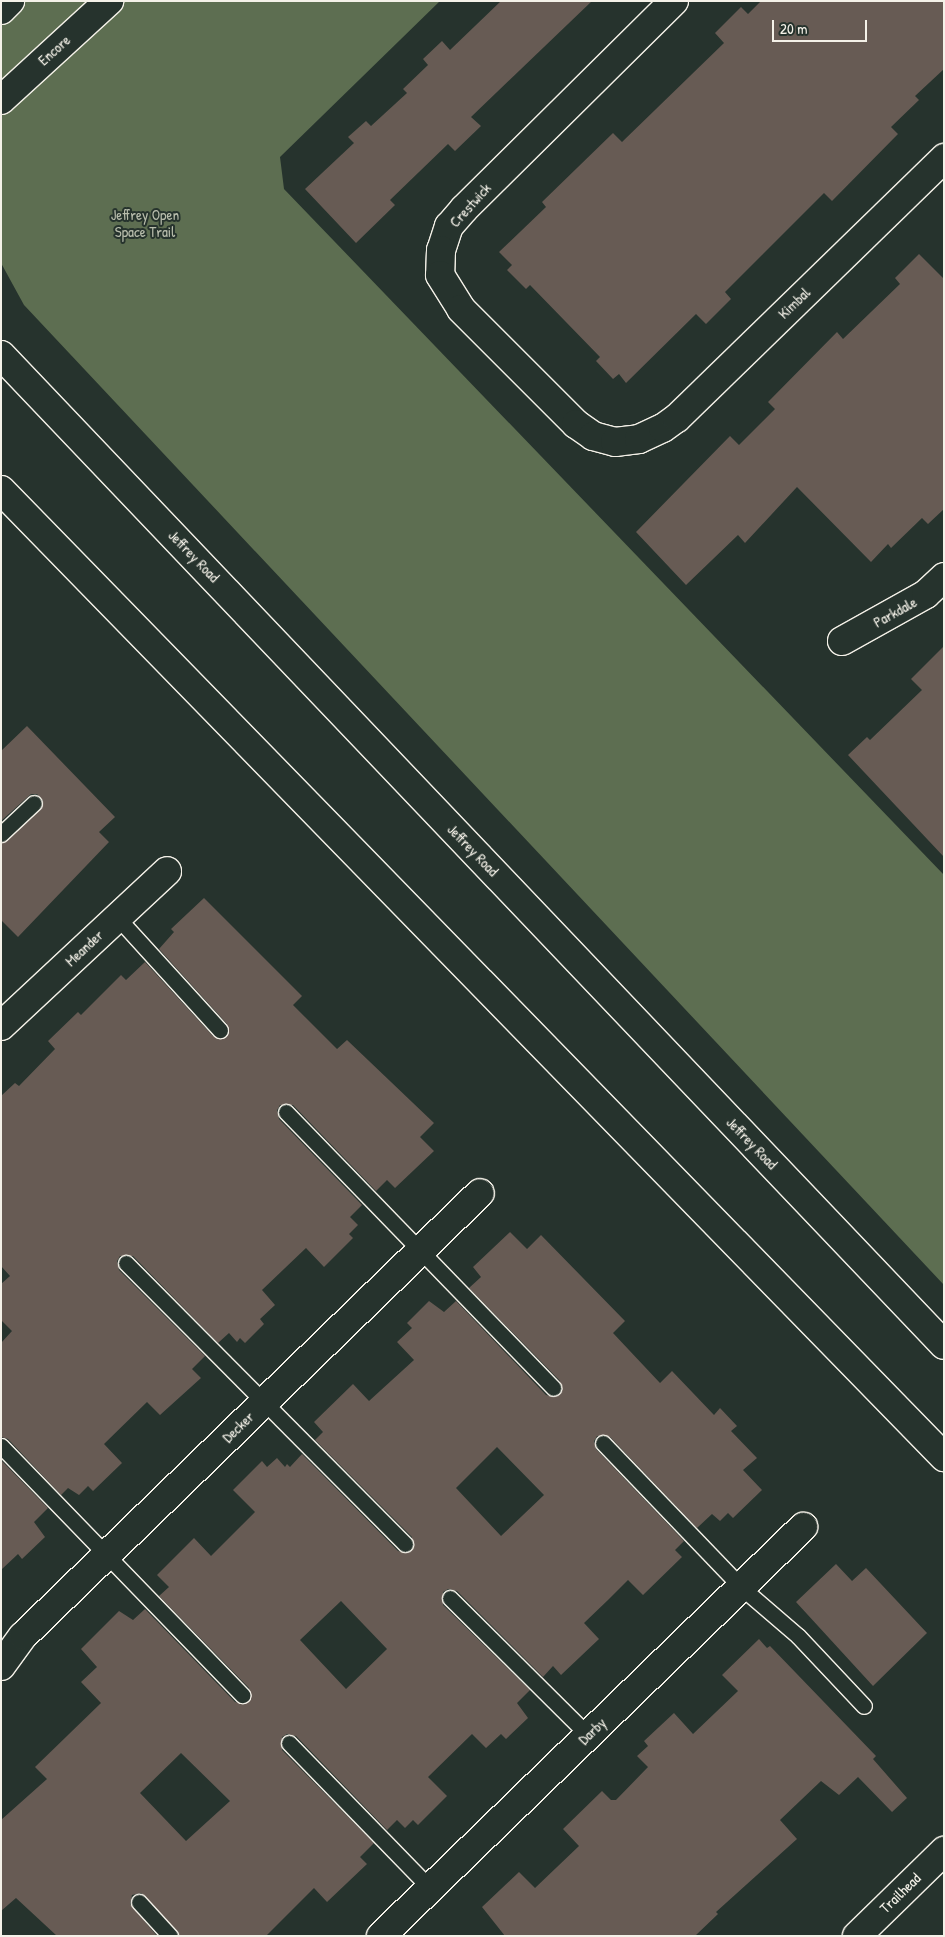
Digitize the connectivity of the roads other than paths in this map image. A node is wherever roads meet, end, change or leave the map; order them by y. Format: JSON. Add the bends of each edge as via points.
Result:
{"nodes":[{"id":1,"x":10,"y":1,"type":"edge"},
{"id":2,"x":110,"y":1,"type":"edge"},
{"id":3,"x":674,"y":1,"type":"edge"},
{"id":4,"x":1,"y":10,"type":"edge"},
{"id":5,"x":1,"y":100,"type":"edge"},
{"id":6,"x":944,"y":158,"type":"edge"},
{"id":7,"x":1,"y":355,"type":"edge"},
{"id":8,"x":639,"y":439,"type":"joint"},
{"id":9,"x":1,"y":490,"type":"edge"},
{"id":10,"x":944,"y":577,"type":"edge"},
{"id":11,"x":842,"y":641,"type":"dead end"},
{"id":12,"x":34,"y":803,"type":"dead end"},
{"id":13,"x":1,"y":834,"type":"edge"},
{"id":14,"x":167,"y":870,"type":"dead end"},
{"id":15,"x":117,"y":917,"type":"junction"},
{"id":16,"x":5,"y":1014,"type":"edge"},
{"id":17,"x":220,"y":1030,"type":"dead end"},
{"id":18,"x":286,"y":1112,"type":"dead end"},
{"id":19,"x":480,"y":1193,"type":"dead end"},
{"id":20,"x":422,"y":1249,"type":"junction"},
{"id":21,"x":126,"y":1263,"type":"dead end"},
{"id":22,"x":944,"y":1345,"type":"edge"},
{"id":23,"x":553,"y":1388,"type":"dead end"},
{"id":24,"x":264,"y":1402,"type":"junction"},
{"id":25,"x":603,"y":1443,"type":"dead end"},
{"id":26,"x":1,"y":1446,"type":"edge"},
{"id":27,"x":944,"y":1457,"type":"edge"},
{"id":28,"x":803,"y":1527,"type":"dead end"},
{"id":29,"x":405,"y":1544,"type":"dead end"},
{"id":30,"x":108,"y":1554,"type":"junction"},
{"id":31,"x":741,"y":1587,"type":"junction"},
{"id":32,"x":450,"y":1598,"type":"dead end"},
{"id":33,"x":1,"y":1666,"type":"edge"},
{"id":34,"x":242,"y":1695,"type":"dead end"},
{"id":35,"x":864,"y":1706,"type":"dead end"},
{"id":36,"x":588,"y":1735,"type":"junction"},
{"id":37,"x":289,"y":1743,"type":"dead end"},
{"id":38,"x":944,"y":1851,"type":"edge"},
{"id":39,"x":430,"y":1888,"type":"junction"},
{"id":40,"x":139,"y":1902,"type":"dead end"},
{"id":41,"x":170,"y":1936,"type":"edge"},
{"id":42,"x":381,"y":1936,"type":"edge"},
{"id":43,"x":857,"y":1936,"type":"edge"}],
"edges":[{"from":1,"to":4,"type":"street"},
{"from":2,"to":5,"type":"street","name":"Encore"},
{"from":3,"to":8,"type":"street","name":"Crestwick","via":[[448,226],[441,250],[440,275],[461,309],[576,424],[593,436],[615,442]]},
{"from":6,"to":8,"type":"street","name":"Kimbal","via":[[676,418]]},
{"from":7,"to":22,"type":"street","name":"Jeffrey Road"},
{"from":9,"to":27,"type":"street"},
{"from":10,"to":11,"type":"street","name":"Parkdale","via":[[926,594]]},
{"from":12,"to":13,"type":"lane"},
{"from":14,"to":15,"type":"street","name":"Meander"},
{"from":15,"to":16,"type":"street","name":"Meander"},
{"from":15,"to":17,"type":"lane"},
{"from":18,"to":20,"type":"lane"},
{"from":19,"to":20,"type":"street","name":"Decker"},
{"from":20,"to":23,"type":"lane"},
{"from":20,"to":24,"type":"street","name":"Decker"},
{"from":21,"to":24,"type":"lane"},
{"from":24,"to":29,"type":"lane"},
{"from":24,"to":30,"type":"street","name":"Decker"},
{"from":25,"to":31,"type":"lane"},
{"from":26,"to":30,"type":"lane"},
{"from":28,"to":31,"type":"street","name":"Darby"},
{"from":30,"to":33,"type":"street","name":"Decker","via":[[23,1636]]},
{"from":30,"to":34,"type":"lane"},
{"from":31,"to":35,"type":"lane","via":[[798,1636]]},
{"from":31,"to":36,"type":"street","name":"Darby"},
{"from":32,"to":36,"type":"lane"},
{"from":36,"to":39,"type":"street","name":"Darby"},
{"from":37,"to":39,"type":"lane"},
{"from":38,"to":43,"type":"street","name":"Trailhead"},
{"from":39,"to":42,"type":"street","name":"Darby"},
{"from":40,"to":41,"type":"lane"}]}
